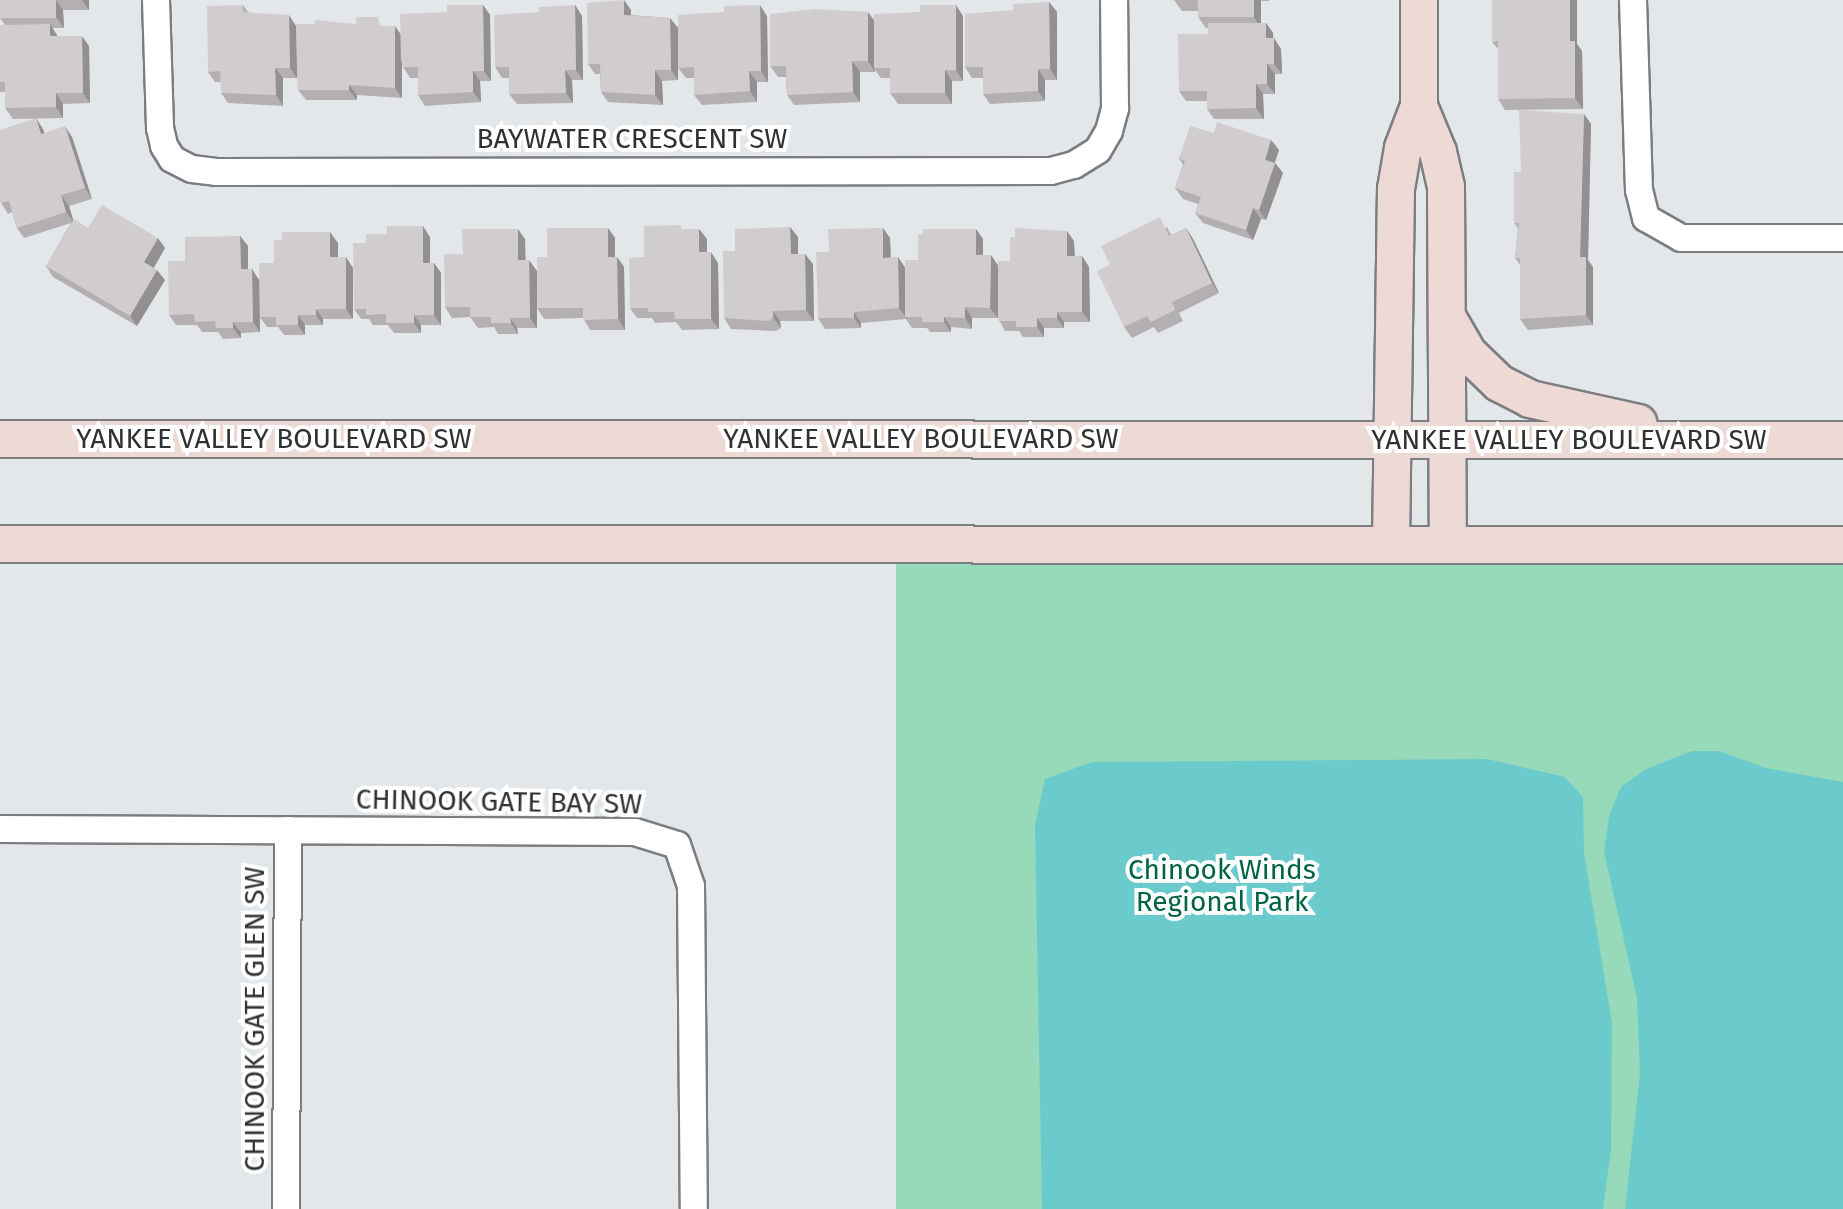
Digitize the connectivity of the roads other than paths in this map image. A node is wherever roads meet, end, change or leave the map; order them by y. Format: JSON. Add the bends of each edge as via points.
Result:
{"nodes":[{"id":1,"x":156,"y":0,"type":"edge"},
{"id":2,"x":1114,"y":0,"type":"edge"},
{"id":3,"x":1419,"y":0,"type":"edge"},
{"id":4,"x":1633,"y":0,"type":"edge"},
{"id":5,"x":1419,"y":106,"type":"junction"},
{"id":6,"x":1843,"y":238,"type":"edge"},
{"id":7,"x":1449,"y":320,"type":"junction"},
{"id":8,"x":0,"y":439,"type":"edge"},
{"id":9,"x":1392,"y":439,"type":"junction"},
{"id":10,"x":1448,"y":440,"type":"junction"},
{"id":11,"x":1741,"y":440,"type":"junction"},
{"id":12,"x":1843,"y":440,"type":"edge"},
{"id":13,"x":0,"y":544,"type":"edge"},
{"id":14,"x":1391,"y":545,"type":"junction"},
{"id":15,"x":1448,"y":545,"type":"junction"},
{"id":16,"x":1843,"y":545,"type":"edge"},
{"id":17,"x":0,"y":829,"type":"edge"},
{"id":18,"x":288,"y":830,"type":"junction"},
{"id":19,"x":286,"y":1209,"type":"edge"},
{"id":20,"x":694,"y":1209,"type":"edge"}],
"edges":[{"from":1,"to":2,"type":"street","name":"BAYWATER CRESCENT SW","via":[[164,146],[172,159],[216,172],[1051,171],[1098,150],[1109,131],[1115,108]]},
{"from":3,"to":5,"type":"main road"},
{"from":4,"to":6,"type":"street","via":[[1639,190],[1646,218],[1681,238]]},
{"from":5,"to":7,"type":"main road","via":[[1446,187]]},
{"from":5,"to":9,"type":"main road","via":[[1403,148],[1396,189]]},
{"from":7,"to":10,"type":"main road"},
{"from":7,"to":11,"type":"main road","via":[[1485,371],[1530,399],[1594,416]]},
{"from":8,"to":9,"type":"main road","name":"YANKEE VALLEY BOULEVARD SW"},
{"from":9,"to":10,"type":"main road","name":"YANKEE VALLEY BOULEVARD SW"},
{"from":9,"to":14,"type":"main road"},
{"from":10,"to":11,"type":"main road","name":"YANKEE VALLEY BOULEVARD SW"},
{"from":10,"to":15,"type":"main road"},
{"from":11,"to":12,"type":"main road","name":"YANKEE VALLEY BOULEVARD SW"},
{"from":13,"to":14,"type":"main road"},
{"from":14,"to":15,"type":"main road"},
{"from":15,"to":16,"type":"main road"},
{"from":17,"to":18,"type":"street","name":"CHINOOK GATE BAY SW"},
{"from":18,"to":19,"type":"street","name":"CHINOOK GATE GLEN SW"},
{"from":18,"to":20,"type":"street","name":"CHINOOK GATE BAY SW","via":[[635,832],[677,845],[691,886]]}]}
